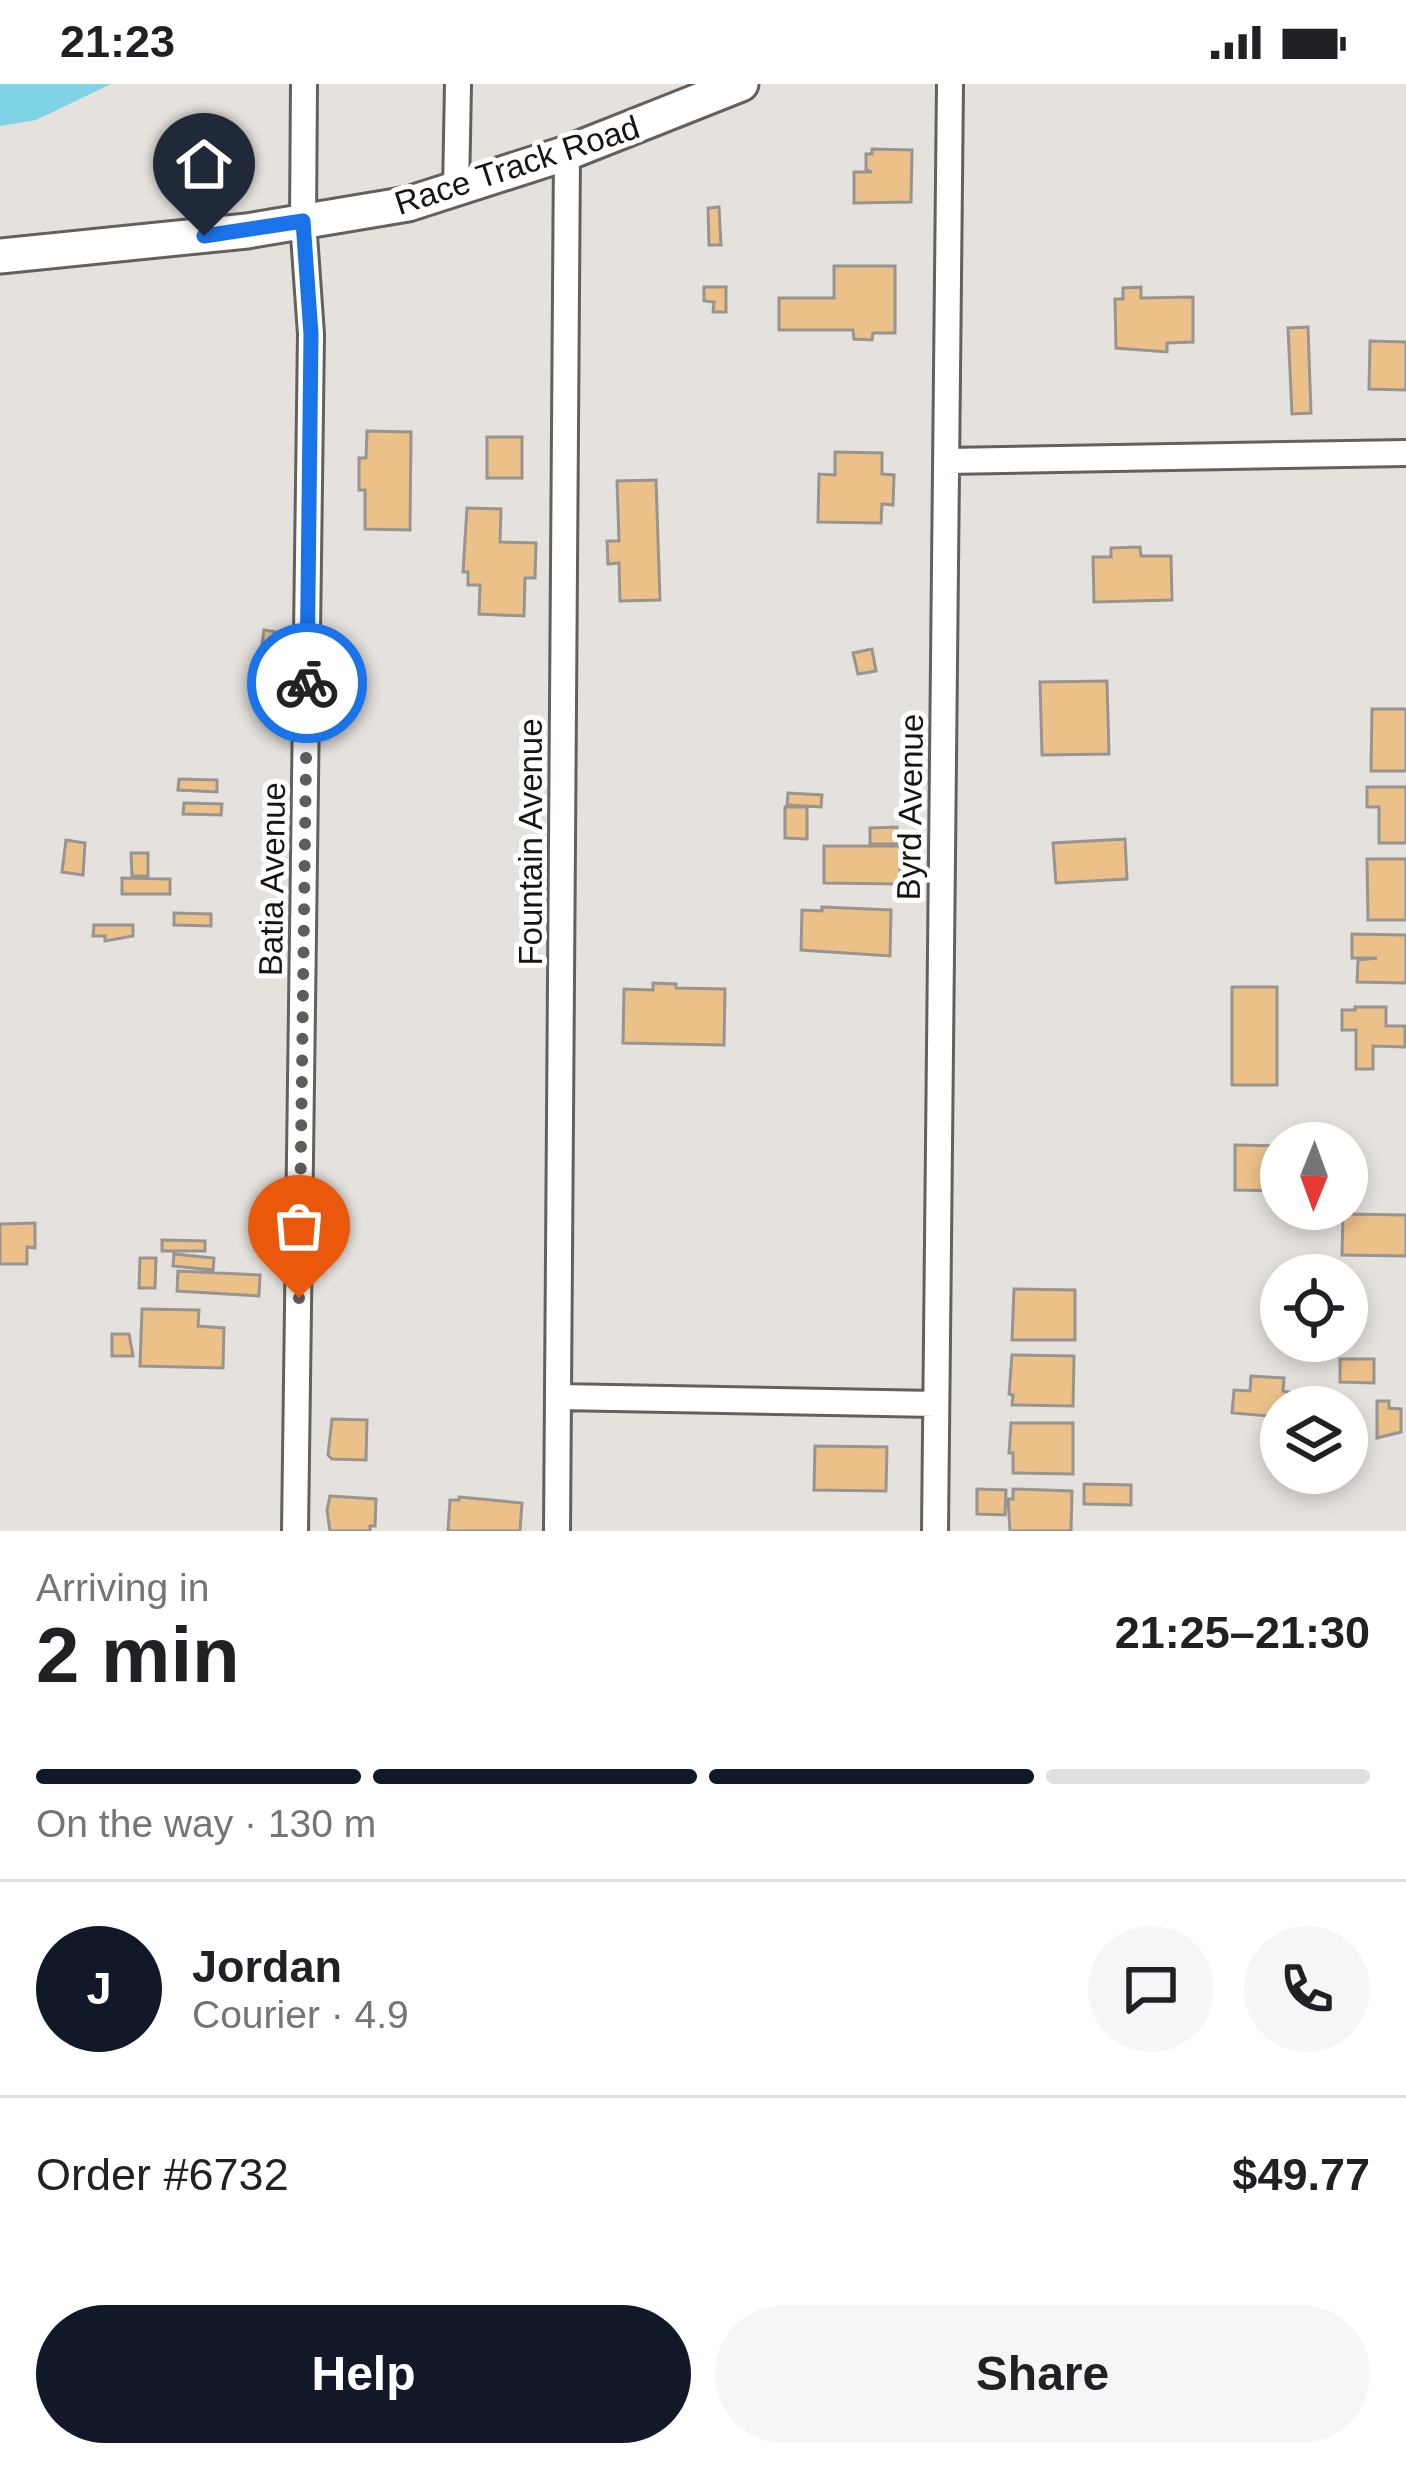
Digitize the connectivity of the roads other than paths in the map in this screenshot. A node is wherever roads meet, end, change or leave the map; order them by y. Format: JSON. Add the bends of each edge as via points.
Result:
{"nodes":[{"id":1,"x":304,"y":84,"type":"edge"},
{"id":2,"x":458,"y":84,"type":"edge"},
{"id":3,"x":741,"y":84,"type":"edge"},
{"id":4,"x":950,"y":84,"type":"edge"},
{"id":5,"x":692,"y":95,"type":"edge"},
{"id":6,"x":567,"y":153,"type":"junction"},
{"id":7,"x":456,"y":191,"type":"junction"},
{"id":8,"x":303,"y":221,"type":"junction"},
{"id":9,"x":0,"y":256,"type":"edge"},
{"id":10,"x":1406,"y":453,"type":"edge"},
{"id":11,"x":947,"y":461,"type":"junction"},
{"id":12,"x":558,"y":1397,"type":"junction"},
{"id":13,"x":936,"y":1403,"type":"junction"},
{"id":14,"x":295,"y":1531,"type":"edge"},
{"id":15,"x":556,"y":1531,"type":"edge"},
{"id":16,"x":934,"y":1531,"type":"edge"}],
"edges":[{"from":1,"to":8,"type":"street","name":"Batia Avenue"},
{"from":2,"to":7,"type":"street"},
{"from":3,"to":5,"type":"street","name":"Race Track Road"},
{"from":4,"to":11,"type":"street","name":"Byrd Avenue"},
{"from":5,"to":6,"type":"street","name":"Race Track Road"},
{"from":6,"to":7,"type":"street","name":"Race Track Road"},
{"from":6,"to":12,"type":"street","name":"Fountain Avenue"},
{"from":7,"to":8,"type":"street","name":"Race Track Road"},
{"from":8,"to":9,"type":"street","name":"Race Track Road"},
{"from":8,"to":14,"type":"street","name":"Batia Avenue","via":[[311,334]]},
{"from":10,"to":11,"type":"street"},
{"from":11,"to":13,"type":"street","name":"Byrd Avenue"},
{"from":12,"to":13,"type":"street"},
{"from":12,"to":15,"type":"street","name":"Fountain Avenue"},
{"from":13,"to":16,"type":"street","name":"Byrd Avenue"}]}
